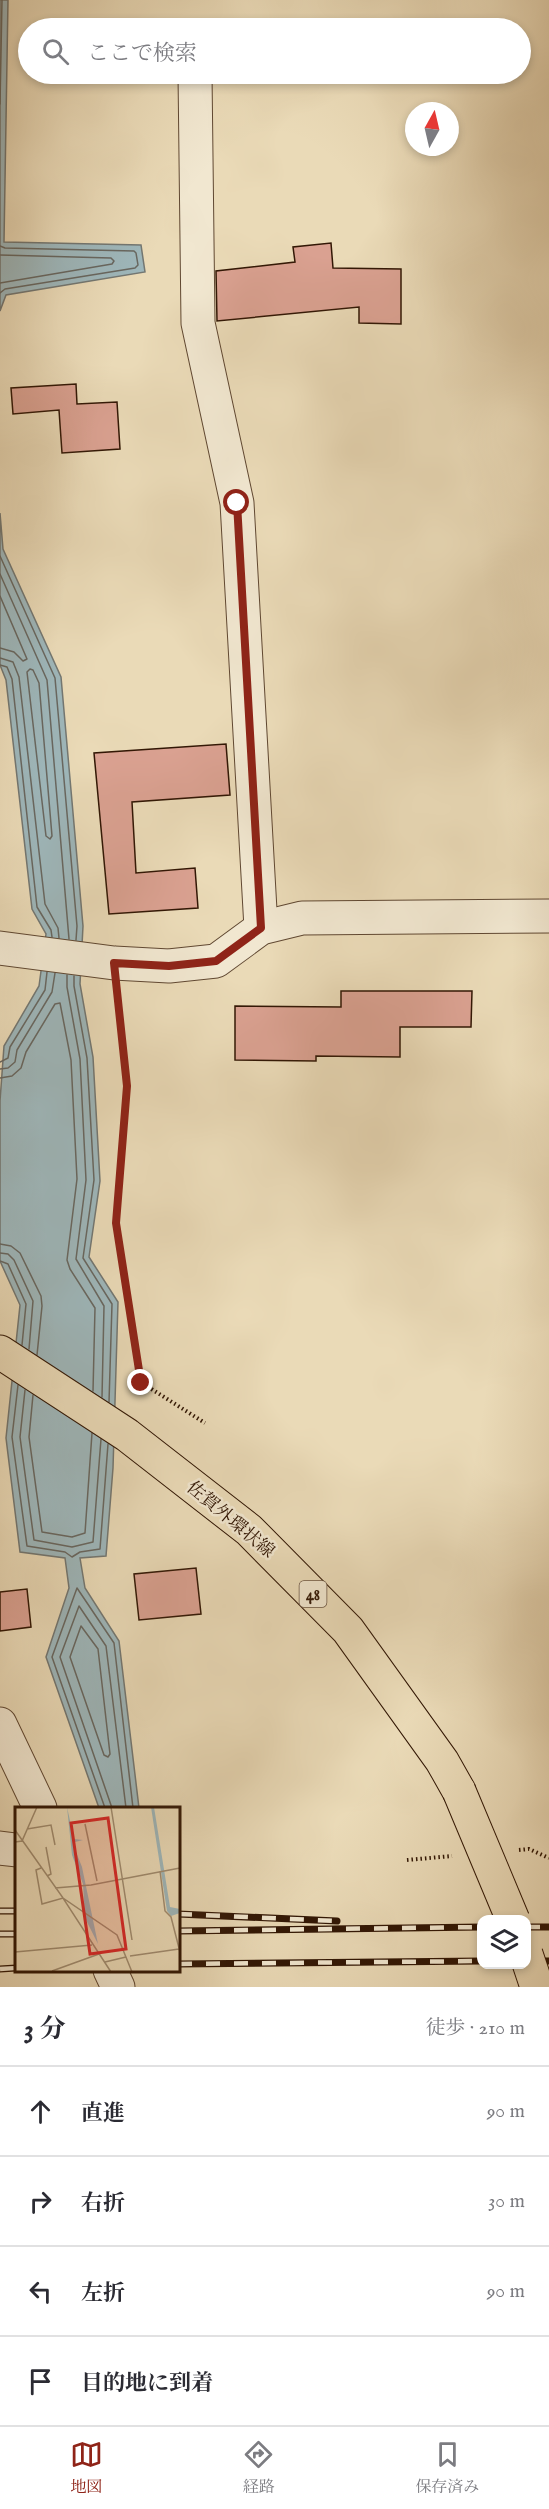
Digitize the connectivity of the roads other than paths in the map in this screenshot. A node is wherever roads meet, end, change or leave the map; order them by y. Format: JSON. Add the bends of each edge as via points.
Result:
{"nodes":[{"id":1,"x":195,"y":84,"type":"edge"},
{"id":2,"x":549,"y":916,"type":"edge"},
{"id":3,"x":261,"y":928,"type":"junction"},
{"id":4,"x":0,"y":948,"type":"edge"},
{"id":5,"x":0,"y":1352,"type":"edge"},
{"id":6,"x":0,"y":1724,"type":"edge"},
{"id":7,"x":39,"y":1807,"type":"edge"},
{"id":8,"x":0,"y":1848,"type":"edge"},
{"id":9,"x":15,"y":1850,"type":"edge"},
{"id":10,"x":511,"y":1915,"type":"edge"},
{"id":11,"x":531,"y":1969,"type":"edge"},
{"id":12,"x":110,"y":1972,"type":"edge"},
{"id":13,"x":118,"y":1987,"type":"edge"},
{"id":14,"x":537,"y":1987,"type":"edge"}],
"edges":[{"from":1,"to":3,"type":"street","via":[[198,323],[237,503]]},
{"from":2,"to":3,"type":"street","via":[[302,918]]},
{"from":3,"to":4,"type":"street","via":[[216,961],[169,966]]},
{"from":5,"to":10,"type":"main road","name":"佐賀外環状線","number":"48","bridge":true,"via":[[127,1435],[249,1530],[348,1630],[442,1761],[459,1791]]},
{"from":6,"to":7,"type":"street"},
{"from":8,"to":9,"type":"street"},
{"from":11,"to":14,"type":"main road","bridge":true},
{"from":12,"to":13,"type":"street"}]}
